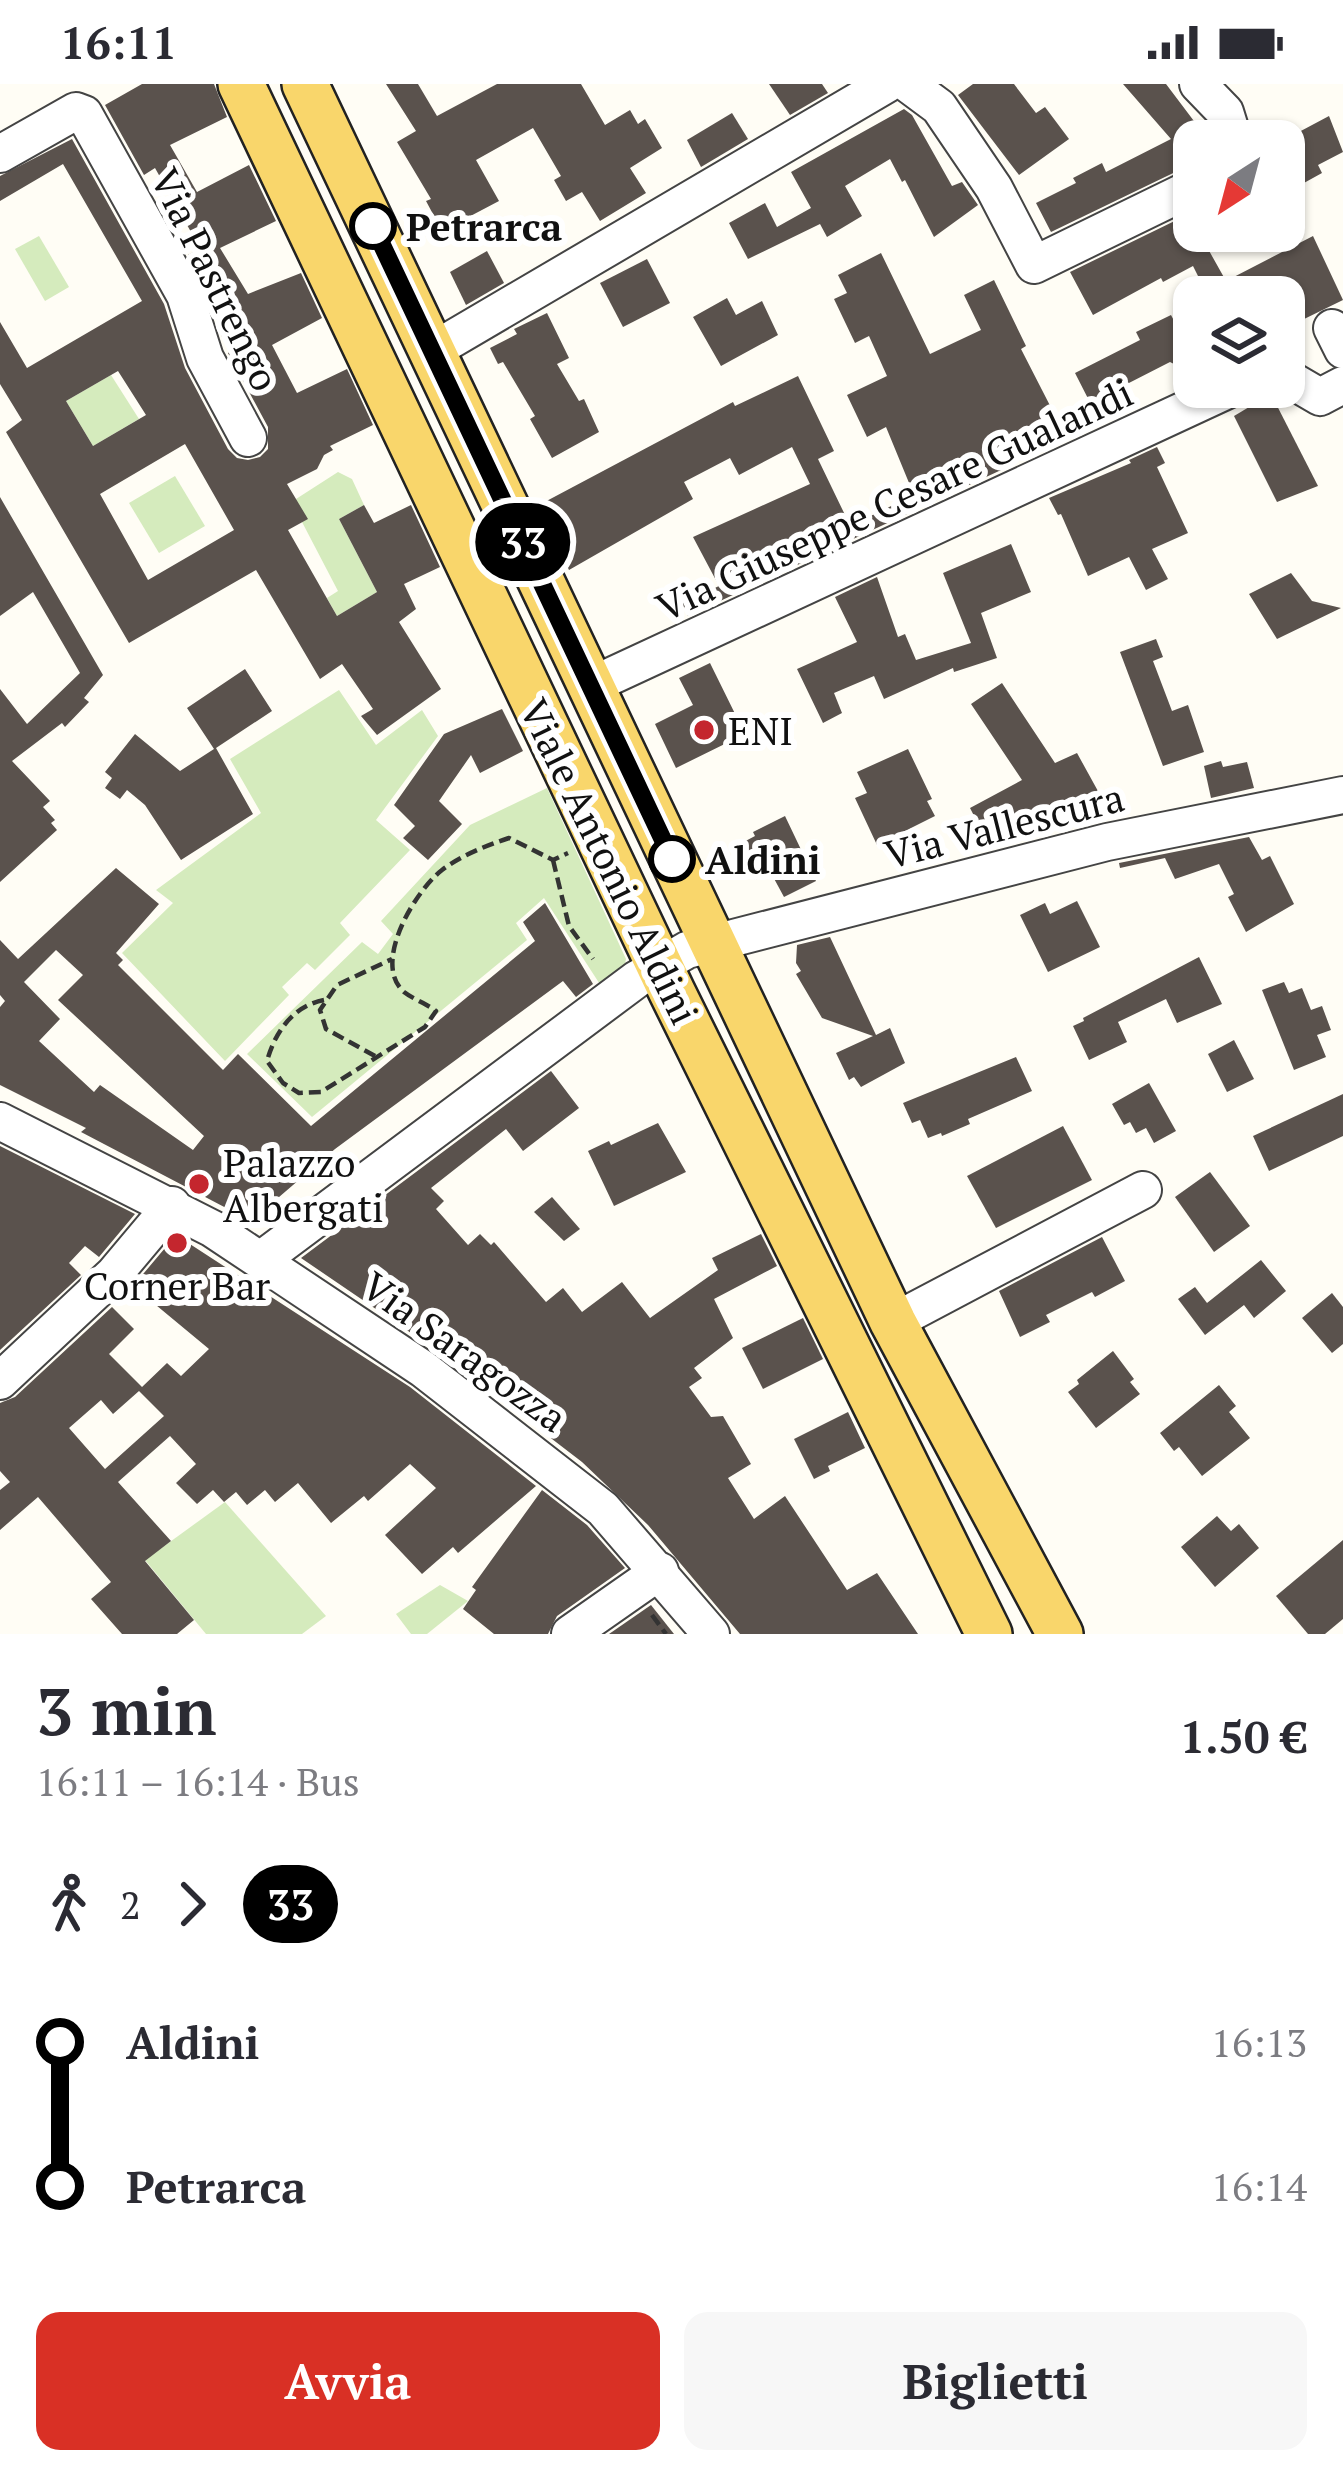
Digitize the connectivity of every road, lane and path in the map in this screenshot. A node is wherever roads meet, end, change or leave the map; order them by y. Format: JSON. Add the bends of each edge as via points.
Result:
{"nodes":[{"id":1,"x":241,"y":84,"type":"edge"},
{"id":2,"x":305,"y":84,"type":"edge"},
{"id":3,"x":887,"y":84,"type":"edge"},
{"id":4,"x":908,"y":84,"type":"edge"},
{"id":5,"x":1198,"y":84,"type":"edge"},
{"id":6,"x":1228,"y":120,"type":"edge"},
{"id":7,"x":0,"y":154,"type":"edge"},
{"id":8,"x":1173,"y":197,"type":"edge"},
{"id":9,"x":432,"y":350,"type":"junction"},
{"id":10,"x":1343,"y":386,"type":"edge"},
{"id":11,"x":1305,"y":388,"type":"edge"},
{"id":12,"x":1189,"y":408,"type":"edge"},
{"id":13,"x":248,"y":438,"type":"dead end"},
{"id":14,"x":568,"y":638,"type":"junction"},
{"id":15,"x":515,"y":663,"type":"junction"},
{"id":16,"x":588,"y":680,"type":"junction"},
{"id":17,"x":535,"y":705,"type":"junction"},
{"id":18,"x":1335,"y":806,"type":"edge"},
{"id":19,"x":597,"y":837,"type":"junction"},
{"id":20,"x":553,"y":860,"type":"junction"},
{"id":21,"x":712,"y":943,"type":"junction"},
{"id":22,"x":392,"y":958,"type":"junction"},
{"id":23,"x":593,"y":959,"type":"dead end"},
{"id":24,"x":659,"y":966,"type":"junction"},
{"id":25,"x":324,"y":1000,"type":"junction"},
{"id":26,"x":375,"y":1056,"type":"junction"},
{"id":27,"x":0,"y":1121,"type":"edge"},
{"id":28,"x":1143,"y":1190,"type":"dead end"},
{"id":29,"x":172,"y":1205,"type":"junction"},
{"id":30,"x":262,"y":1259,"type":"junction"},
{"id":31,"x":893,"y":1322,"type":"junction"},
{"id":32,"x":0,"y":1381,"type":"edge"},
{"id":33,"x":659,"y":1571,"type":"junction"},
{"id":34,"x":570,"y":1634,"type":"edge"},
{"id":35,"x":711,"y":1634,"type":"edge"},
{"id":36,"x":989,"y":1634,"type":"edge"},
{"id":37,"x":1060,"y":1634,"type":"edge"}],
"edges":[{"from":1,"to":15,"type":"main road","name":"Viale Antonio Aldini"},
{"from":2,"to":9,"type":"main road","name":"Viale Antonio Aldini"},
{"from":3,"to":9,"type":"street"},
{"from":4,"to":8,"type":"street","via":[[939,107],[1034,266]]},
{"from":5,"to":6,"type":"street"},
{"from":7,"to":13,"type":"street","name":"Via Pastrengo","via":[[84,114],[185,295],[205,358]]},
{"from":9,"to":14,"type":"main road","name":"Viale Antonio Aldini"},
{"from":10,"to":11,"type":"street","via":[[1320,397]]},
{"from":12,"to":16,"type":"street","name":"Via Giuseppe Cesare Gualandi","via":[[605,680]]},
{"from":14,"to":15,"type":"main road"},
{"from":14,"to":16,"type":"main road","name":"Viale Antonio Aldini"},
{"from":15,"to":17,"type":"main road","name":"Viale Antonio Aldini"},
{"from":16,"to":17,"type":"main road"},
{"from":16,"to":21,"type":"main road","name":"Viale Antonio Aldini"},
{"from":17,"to":19,"type":"main road","name":"Viale Antonio Aldini"},
{"from":18,"to":21,"type":"street","name":"Via Vallescura","via":[[1107,842]]},
{"from":19,"to":20,"type":"path"},
{"from":19,"to":24,"type":"main road","name":"Viale Antonio Aldini"},
{"from":20,"to":22,"type":"path","via":[[509,838],[475,850],[416,897]]},
{"from":20,"to":23,"type":"path","via":[[569,926]]},
{"from":21,"to":24,"type":"street","name":"Via Vallescura"},
{"from":21,"to":31,"type":"main road","name":"Viale Antonio Aldini"},
{"from":22,"to":25,"type":"path","via":[[356,973]]},
{"from":22,"to":26,"type":"path","via":[[404,992],[436,1011],[425,1028]]},
{"from":24,"to":30,"type":"street","name":"Via Vallescura"},
{"from":24,"to":36,"type":"main road","name":"Viale Antonio Aldini"},
{"from":25,"to":26,"type":"path","via":[[326,1029]]},
{"from":25,"to":26,"type":"path","via":[[308,1004],[273,1040],[267,1061],[283,1083],[299,1093],[321,1091]]},
{"from":27,"to":29,"type":"street","name":"Via Saragozza"},
{"from":28,"to":31,"type":"street"},
{"from":29,"to":30,"type":"street","name":"Via Saragozza"},
{"from":29,"to":32,"type":"street","via":[[114,1274]]},
{"from":30,"to":33,"type":"street","name":"Via Saragozza","via":[[525,1446],[603,1509]]},
{"from":31,"to":37,"type":"main road","name":"Viale Antonio Aldini"},
{"from":33,"to":34,"type":"street"},
{"from":33,"to":35,"type":"street","name":"Via Saragozza"}]}
